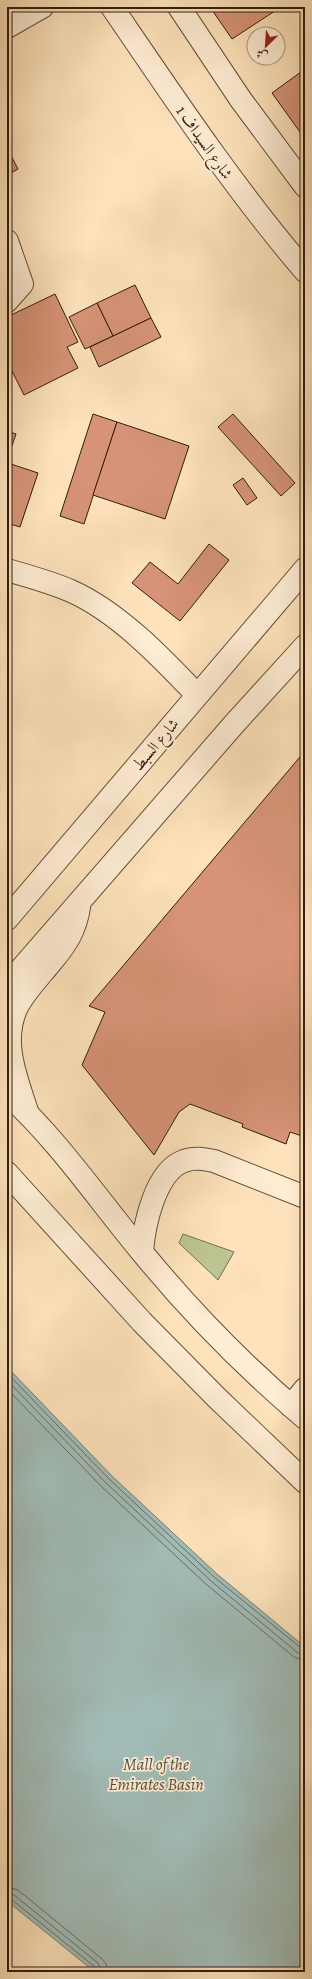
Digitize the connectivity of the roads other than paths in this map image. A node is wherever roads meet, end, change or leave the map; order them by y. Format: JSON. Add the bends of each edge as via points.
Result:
{"nodes":[{"id":1,"x":38,"y":7,"type":"edge"},
{"id":2,"x":112,"y":7,"type":"edge"},
{"id":3,"x":179,"y":7,"type":"edge"},
{"id":4,"x":10,"y":19,"type":"edge"},
{"id":5,"x":305,"y":186,"type":"edge"},
{"id":6,"x":7,"y":241,"type":"edge"},
{"id":7,"x":305,"y":271,"type":"edge"},
{"id":8,"x":7,"y":302,"type":"edge"},
{"id":9,"x":305,"y":569,"type":"edge"},
{"id":10,"x":7,"y":570,"type":"edge"},
{"id":11,"x":305,"y":646,"type":"edge"},
{"id":12,"x":305,"y":657,"type":"edge"},
{"id":13,"x":277,"y":675,"type":"junction"},
{"id":14,"x":197,"y":695,"type":"junction"},
{"id":15,"x":79,"y":901,"type":"junction"},
{"id":16,"x":7,"y":918,"type":"edge"},
{"id":17,"x":7,"y":985,"type":"edge"},
{"id":18,"x":7,"y":1094,"type":"edge"},
{"id":19,"x":28,"y":1113,"type":"junction"},
{"id":20,"x":7,"y":1173,"type":"edge"},
{"id":21,"x":305,"y":1197,"type":"edge"},
{"id":22,"x":142,"y":1252,"type":"junction"},
{"id":23,"x":305,"y":1390,"type":"edge"},
{"id":24,"x":298,"y":1412,"type":"edge"},
{"id":25,"x":305,"y":1482,"type":"edge"}],
"edges":[{"from":1,"to":4,"type":"street"},
{"from":2,"to":7,"type":"street","name":"شارع السيداف 1","via":[[240,191]]},
{"from":3,"to":5,"type":"street","via":[[241,100]]},
{"from":6,"to":8,"type":"street","via":[[22,284]]},
{"from":9,"to":14,"type":"street","name":"شارع السبط"},
{"from":10,"to":14,"type":"street","via":[[70,591],[101,609],[149,647]]},
{"from":11,"to":13,"type":"street"},
{"from":12,"to":13,"type":"street"},
{"from":13,"to":15,"type":"street"},
{"from":14,"to":16,"type":"street","name":"شارع السبط"},
{"from":15,"to":17,"type":"street"},
{"from":15,"to":19,"type":"street","via":[[78,917],[65,945],[28,990],[18,1005],[12,1021],[9,1038],[11,1061]]},
{"from":18,"to":19,"type":"street"},
{"from":19,"to":22,"type":"street"},
{"from":20,"to":25,"type":"street","via":[[153,1333],[216,1398]]},
{"from":21,"to":22,"type":"street","via":[[214,1161],[199,1158],[183,1161],[170,1170],[154,1199],[143,1234]]},
{"from":22,"to":24,"type":"street","via":[[221,1338]]},
{"from":23,"to":24,"type":"street"}]}
